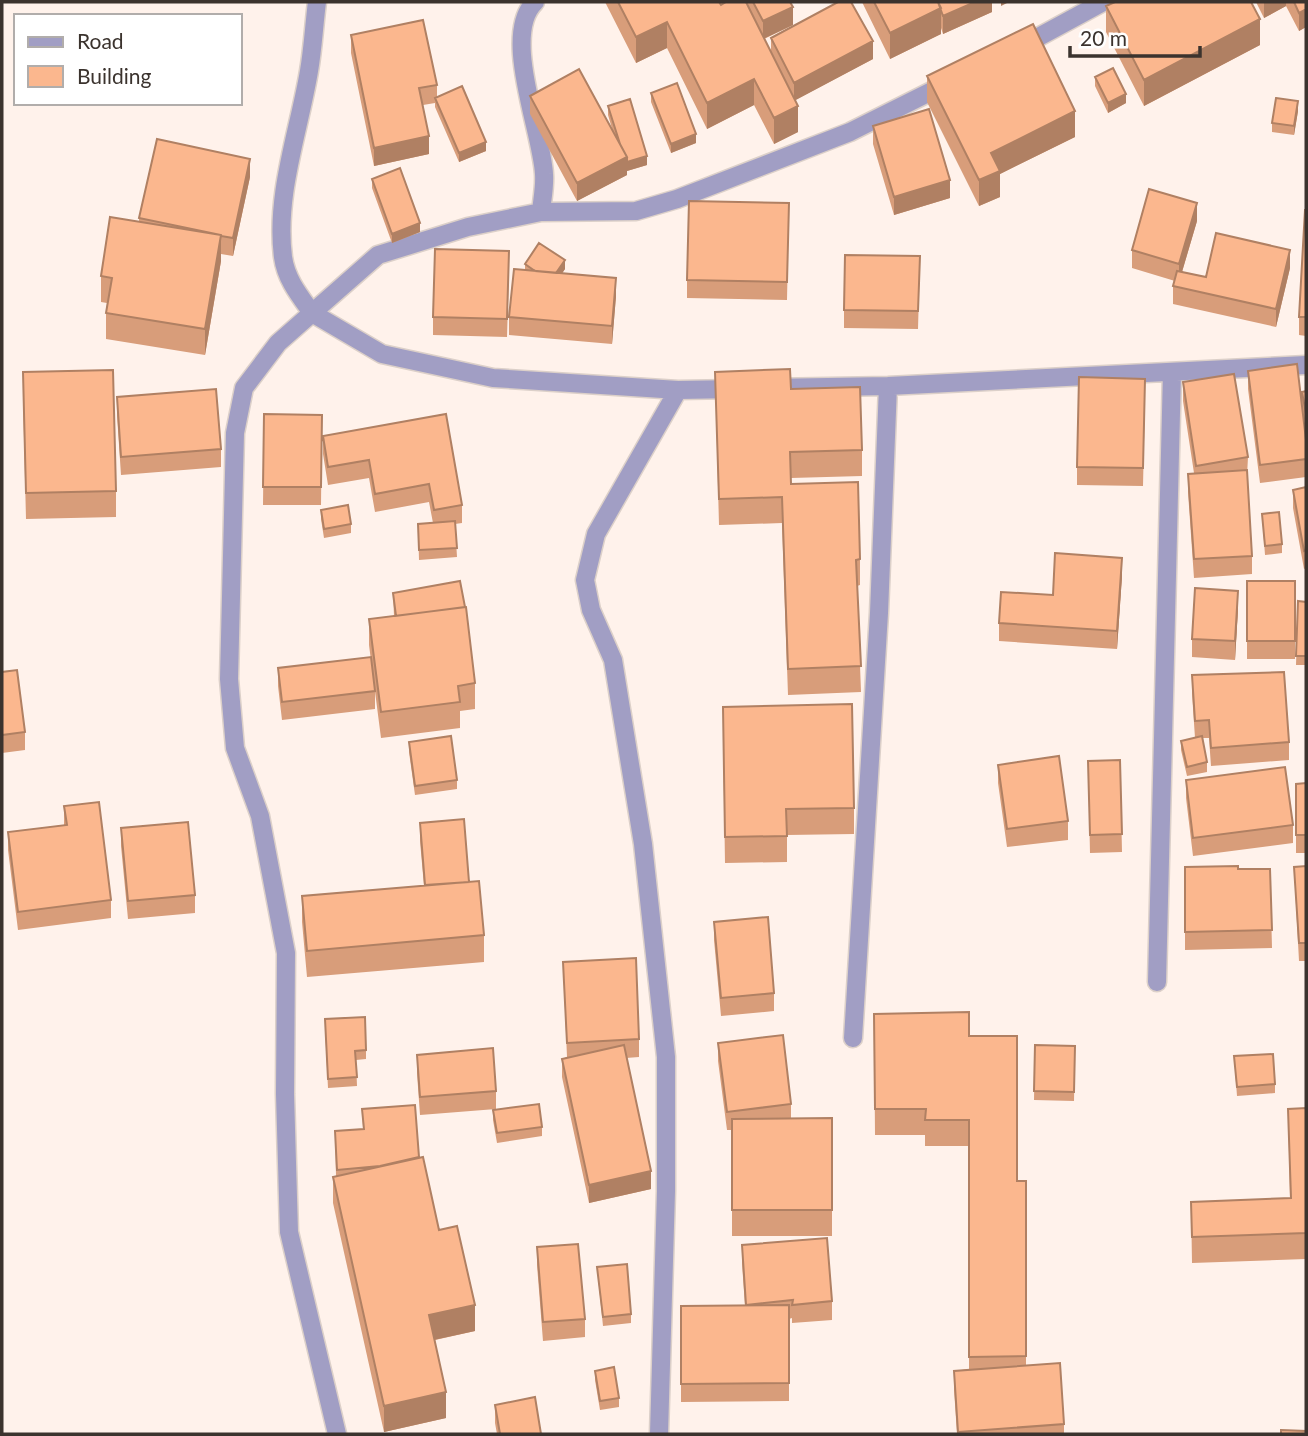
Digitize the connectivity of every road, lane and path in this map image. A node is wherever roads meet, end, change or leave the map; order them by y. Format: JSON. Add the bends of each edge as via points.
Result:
{"nodes":[{"id":1,"x":317,"y":2,"type":"edge"},
{"id":2,"x":536,"y":2,"type":"edge"},
{"id":3,"x":1103,"y":2,"type":"edge"},
{"id":4,"x":1008,"y":53,"type":"edge"},
{"id":5,"x":959,"y":77,"type":"edge"},
{"id":6,"x":541,"y":212,"type":"junction"},
{"id":7,"x":312,"y":313,"type":"junction"},
{"id":8,"x":1306,"y":365,"type":"edge"},
{"id":9,"x":1172,"y":372,"type":"junction"},
{"id":10,"x":888,"y":386,"type":"junction"},
{"id":11,"x":678,"y":390,"type":"junction"},
{"id":12,"x":1157,"y":982,"type":"dead end"},
{"id":13,"x":853,"y":1038,"type":"dead end"},
{"id":14,"x":337,"y":1434,"type":"edge"},
{"id":15,"x":659,"y":1434,"type":"edge"}],
"edges":[{"from":1,"to":7,"type":"street","via":[[282,228],[290,281]]},
{"from":2,"to":6,"type":"street","via":[[522,28],[544,177]]},
{"from":3,"to":4,"type":"street"},
{"from":5,"to":6,"type":"street","via":[[850,132],[677,198],[636,211]]},
{"from":6,"to":7,"type":"street","via":[[468,227],[378,255]]},
{"from":7,"to":11,"type":"street","via":[[382,355],[493,378]]},
{"from":7,"to":14,"type":"street","via":[[278,343],[244,388],[235,433],[229,679],[235,748],[260,816],[286,953],[289,1232]]},
{"from":8,"to":9,"type":"street"},
{"from":9,"to":10,"type":"street"},
{"from":9,"to":12,"type":"street"},
{"from":10,"to":11,"type":"street"},
{"from":10,"to":13,"type":"street"},
{"from":11,"to":15,"type":"street","via":[[596,534],[586,580],[591,610],[613,660],[643,844],[666,1057]]}]}
